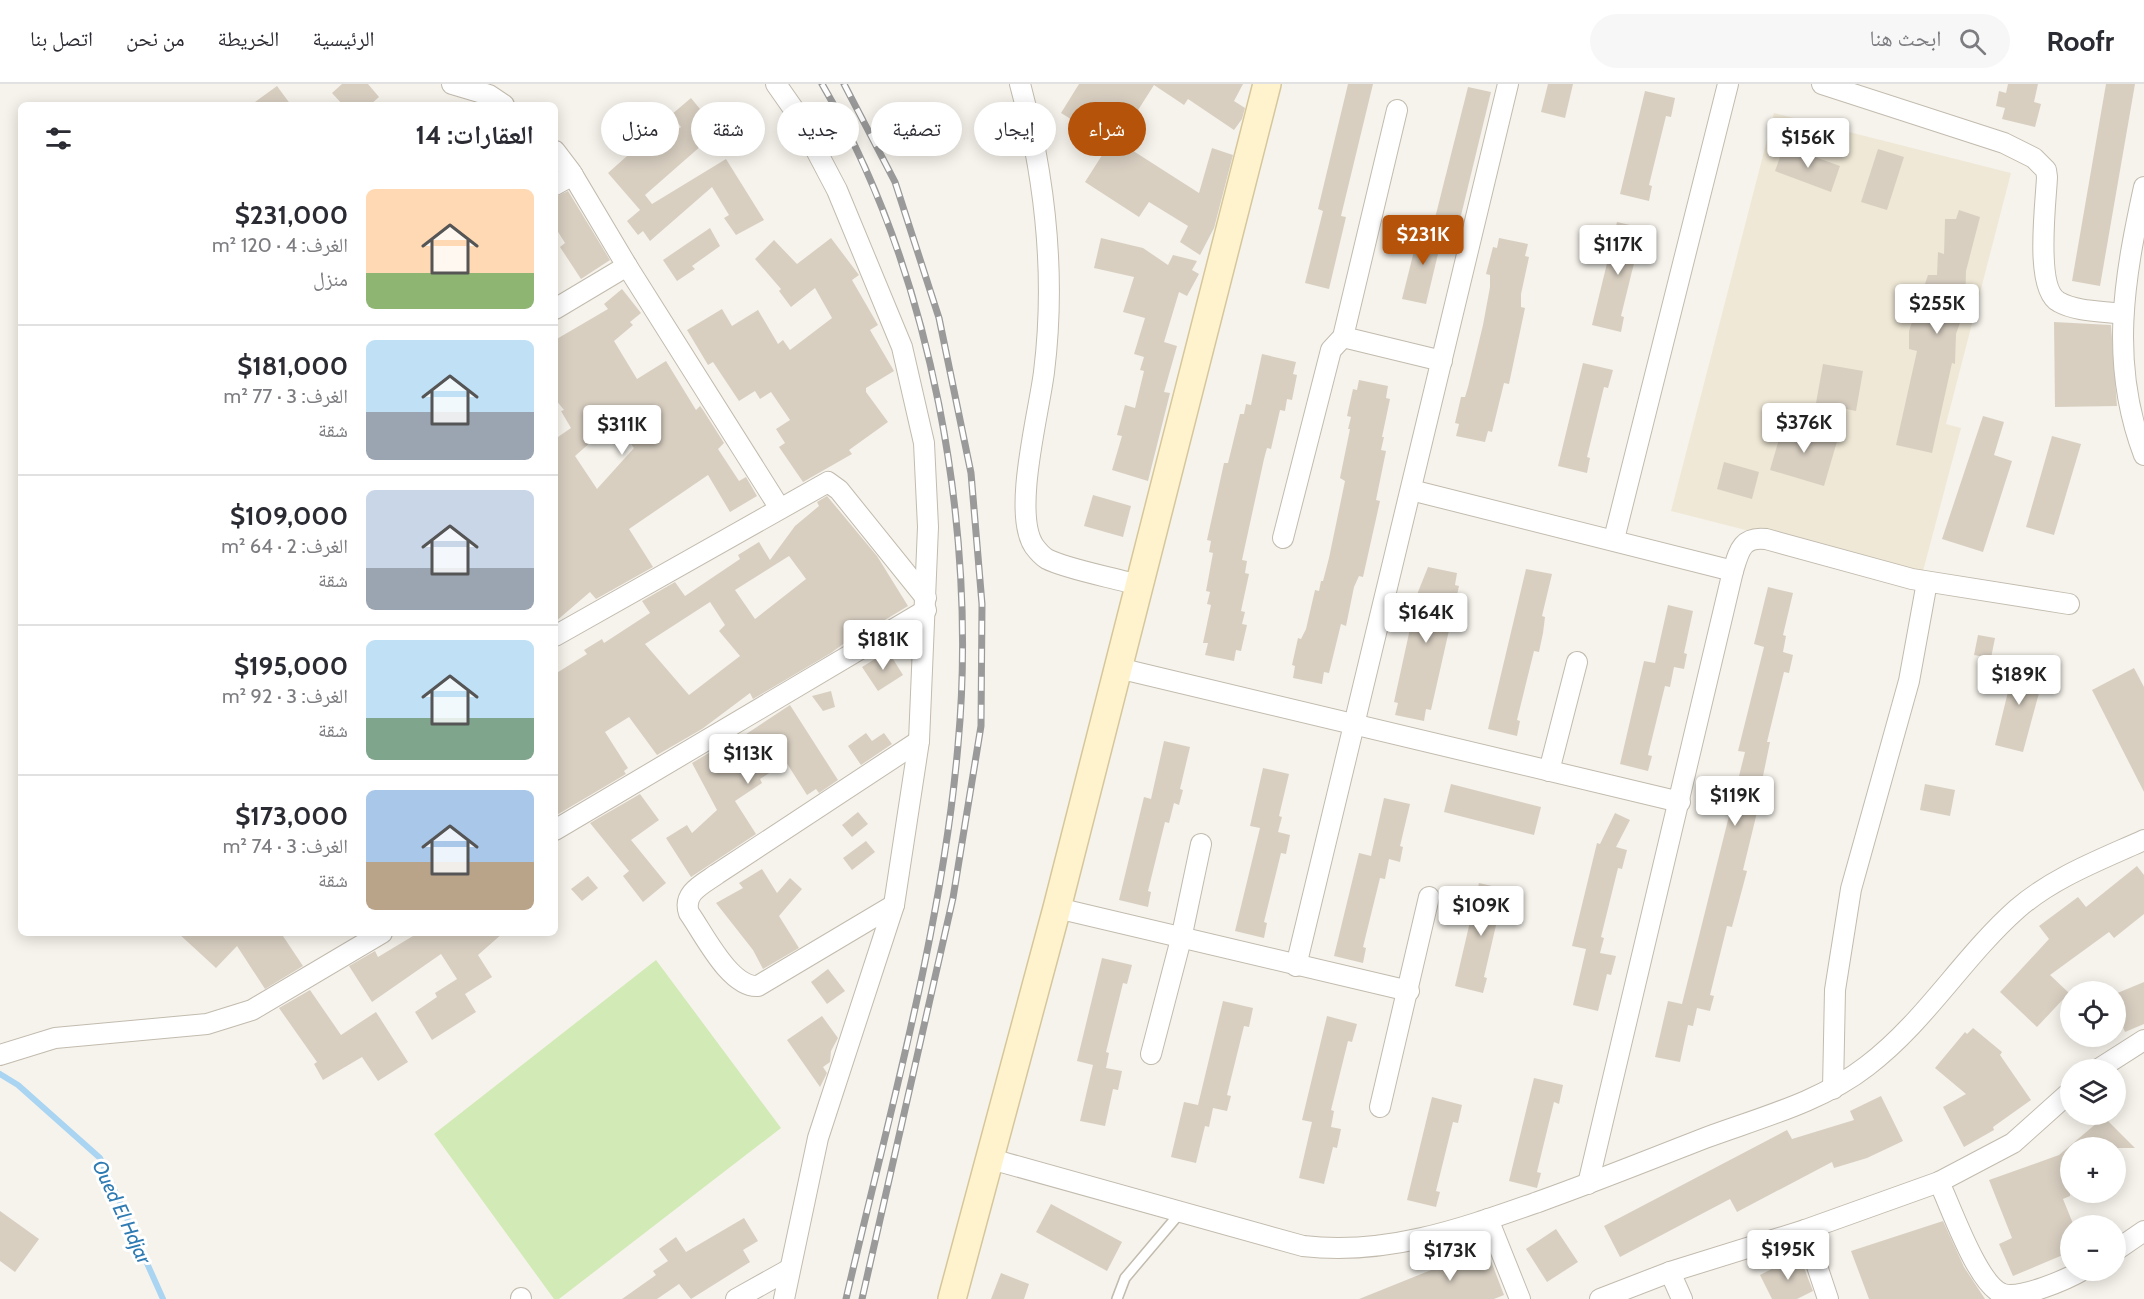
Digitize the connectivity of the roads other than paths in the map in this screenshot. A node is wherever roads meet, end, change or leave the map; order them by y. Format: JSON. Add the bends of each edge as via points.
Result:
{"nodes":[{"id":1,"x":452,"y":84,"type":"edge"},
{"id":2,"x":776,"y":84,"type":"edge"},
{"id":3,"x":1020,"y":84,"type":"edge"},
{"id":4,"x":1267,"y":84,"type":"edge"},
{"id":5,"x":1508,"y":84,"type":"edge"},
{"id":6,"x":1728,"y":84,"type":"edge"},
{"id":7,"x":1822,"y":84,"type":"edge"},
{"id":8,"x":500,"y":102,"type":"edge"},
{"id":9,"x":1397,"y":110,"type":"dead end"},
{"id":10,"x":558,"y":155,"type":"edge"},
{"id":11,"x":573,"y":175,"type":"junction"},
{"id":12,"x":558,"y":183,"type":"edge"},
{"id":13,"x":2144,"y":187,"type":"edge"},
{"id":14,"x":627,"y":266,"type":"junction"},
{"id":15,"x":558,"y":307,"type":"edge"},
{"id":16,"x":2123,"y":314,"type":"junction"},
{"id":17,"x":1343,"y":337,"type":"junction"},
{"id":18,"x":1442,"y":361,"type":"junction"},
{"id":19,"x":2138,"y":412,"type":"edge"},
{"id":20,"x":2144,"y":455,"type":"edge"},
{"id":21,"x":1411,"y":490,"type":"junction"},
{"id":22,"x":779,"y":507,"type":"junction"},
{"id":23,"x":1283,"y":537,"type":"dead end"},
{"id":24,"x":1614,"y":539,"type":"junction"},
{"id":25,"x":1733,"y":571,"type":"junction"},
{"id":26,"x":1927,"y":582,"type":"junction"},
{"id":27,"x":1138,"y":585,"type":"junction"},
{"id":28,"x":926,"y":604,"type":"junction"},
{"id":29,"x":2069,"y":604,"type":"dead end"},
{"id":30,"x":558,"y":634,"type":"edge"},
{"id":31,"x":1577,"y":662,"type":"dead end"},
{"id":32,"x":1118,"y":668,"type":"junction"},
{"id":33,"x":1355,"y":725,"type":"junction"},
{"id":34,"x":919,"y":741,"type":"junction"},
{"id":35,"x":1548,"y":771,"type":"junction"},
{"id":36,"x":1680,"y":802,"type":"junction"},
{"id":37,"x":558,"y":828,"type":"edge"},
{"id":38,"x":2144,"y":840,"type":"edge"},
{"id":39,"x":1201,"y":844,"type":"dead end"},
{"id":40,"x":1430,"y":897,"type":"dead end"},
{"id":41,"x":894,"y":905,"type":"junction"},
{"id":42,"x":1057,"y":908,"type":"junction"},
{"id":43,"x":376,"y":936,"type":"edge"},
{"id":44,"x":1181,"y":939,"type":"junction"},
{"id":45,"x":1296,"y":966,"type":"junction"},
{"id":46,"x":1409,"y":991,"type":"junction"},
{"id":47,"x":2144,"y":1040,"type":"edge"},
{"id":48,"x":1151,"y":1054,"type":"dead end"},
{"id":49,"x":1,"y":1055,"type":"edge"},
{"id":50,"x":2114,"y":1059,"type":"edge"},
{"id":51,"x":1833,"y":1089,"type":"junction"},
{"id":52,"x":2060,"y":1101,"type":"edge"},
{"id":53,"x":1380,"y":1107,"type":"dead end"},
{"id":54,"x":991,"y":1160,"type":"junction"},
{"id":55,"x":1939,"y":1182,"type":"junction"},
{"id":56,"x":1588,"y":1184,"type":"junction"},
{"id":57,"x":1180,"y":1213,"type":"junction"},
{"id":58,"x":1488,"y":1219,"type":"junction"},
{"id":59,"x":1805,"y":1230,"type":"junction"},
{"id":60,"x":2144,"y":1231,"type":"edge"},
{"id":61,"x":2126,"y":1243,"type":"edge"},
{"id":62,"x":788,"y":1270,"type":"junction"},
{"id":63,"x":1670,"y":1272,"type":"junction"},
{"id":64,"x":2060,"y":1281,"type":"edge"},
{"id":65,"x":736,"y":1299,"type":"edge"},
{"id":66,"x":784,"y":1299,"type":"edge"},
{"id":67,"x":952,"y":1299,"type":"edge"},
{"id":68,"x":1117,"y":1299,"type":"edge"},
{"id":69,"x":1520,"y":1299,"type":"edge"},
{"id":70,"x":1600,"y":1299,"type":"edge"},
{"id":71,"x":1683,"y":1299,"type":"edge"},
{"id":72,"x":1828,"y":1299,"type":"edge"}],
"edges":[{"from":1,"to":8,"type":"street"},
{"from":2,"to":28,"type":"street","via":[[797,114],[837,190],[902,347],[924,443]]},
{"from":3,"to":27,"type":"street","via":[[1044,199],[1049,308],[1026,491],[1028,535],[1046,558]]},
{"from":4,"to":27,"type":"main road"},
{"from":5,"to":18,"type":"street"},
{"from":6,"to":24,"type":"street"},
{"from":7,"to":16,"type":"street","via":[[2004,143],[2034,158],[2046,170],[2044,264],[2050,294],[2061,304]]},
{"from":9,"to":17,"type":"street"},
{"from":10,"to":11,"type":"street"},
{"from":11,"to":12,"type":"street"},
{"from":11,"to":14,"type":"street"},
{"from":13,"to":16,"type":"street","via":[[2127,261]]},
{"from":14,"to":15,"type":"street"},
{"from":14,"to":22,"type":"street"},
{"from":16,"to":19,"type":"street","via":[[2122,346]]},
{"from":17,"to":18,"type":"street"},
{"from":17,"to":23,"type":"street","via":[[1331,350]]},
{"from":18,"to":21,"type":"street"},
{"from":19,"to":20,"type":"street"},
{"from":21,"to":24,"type":"street"},
{"from":21,"to":33,"type":"street"},
{"from":22,"to":28,"type":"street","via":[[831,482]]},
{"from":22,"to":30,"type":"street"},
{"from":24,"to":25,"type":"street"},
{"from":25,"to":26,"type":"street","via":[[1743,544],[1756,538]]},
{"from":25,"to":36,"type":"street"},
{"from":26,"to":29,"type":"street"},
{"from":26,"to":51,"type":"street","via":[[1910,681],[1851,889],[1835,990]]},
{"from":27,"to":32,"type":"main road"},
{"from":28,"to":34,"type":"street"},
{"from":28,"to":37,"type":"street"},
{"from":31,"to":35,"type":"street"},
{"from":32,"to":33,"type":"street"},
{"from":32,"to":42,"type":"main road"},
{"from":33,"to":35,"type":"street"},
{"from":33,"to":45,"type":"street"},
{"from":34,"to":41,"type":"street"},
{"from":34,"to":41,"type":"street","via":[[717,874],[691,894],[687,904],[689,913],[734,978],[750,987],[758,986]]},
{"from":35,"to":36,"type":"street"},
{"from":36,"to":56,"type":"street"},
{"from":38,"to":51,"type":"street","via":[[2038,892],[1997,929],[1883,1054]]},
{"from":39,"to":44,"type":"street"},
{"from":40,"to":46,"type":"street"},
{"from":41,"to":62,"type":"street","via":[[818,1138]]},
{"from":42,"to":44,"type":"street"},
{"from":42,"to":54,"type":"main road"},
{"from":43,"to":49,"type":"street","via":[[252,1010],[207,1024],[55,1038]]},
{"from":44,"to":45,"type":"street"},
{"from":44,"to":48,"type":"street"},
{"from":45,"to":46,"type":"street"},
{"from":46,"to":53,"type":"street"},
{"from":47,"to":50,"type":"street"},
{"from":51,"to":56,"type":"street"},
{"from":52,"to":55,"type":"street","via":[[2013,1143]]},
{"from":54,"to":57,"type":"street"},
{"from":54,"to":67,"type":"main road"},
{"from":55,"to":59,"type":"street"},
{"from":55,"to":64,"type":"street","via":[[1978,1266],[1996,1290],[2009,1295]]},
{"from":56,"to":58,"type":"street"},
{"from":57,"to":58,"type":"street","via":[[1303,1246],[1352,1250],[1418,1240]]},
{"from":57,"to":68,"type":"lane","via":[[1125,1278]]},
{"from":58,"to":69,"type":"street"},
{"from":59,"to":63,"type":"street"},
{"from":59,"to":72,"type":"street"},
{"from":60,"to":61,"type":"street"},
{"from":62,"to":65,"type":"street"},
{"from":62,"to":66,"type":"street"},
{"from":63,"to":70,"type":"street"},
{"from":63,"to":71,"type":"street"}]}
